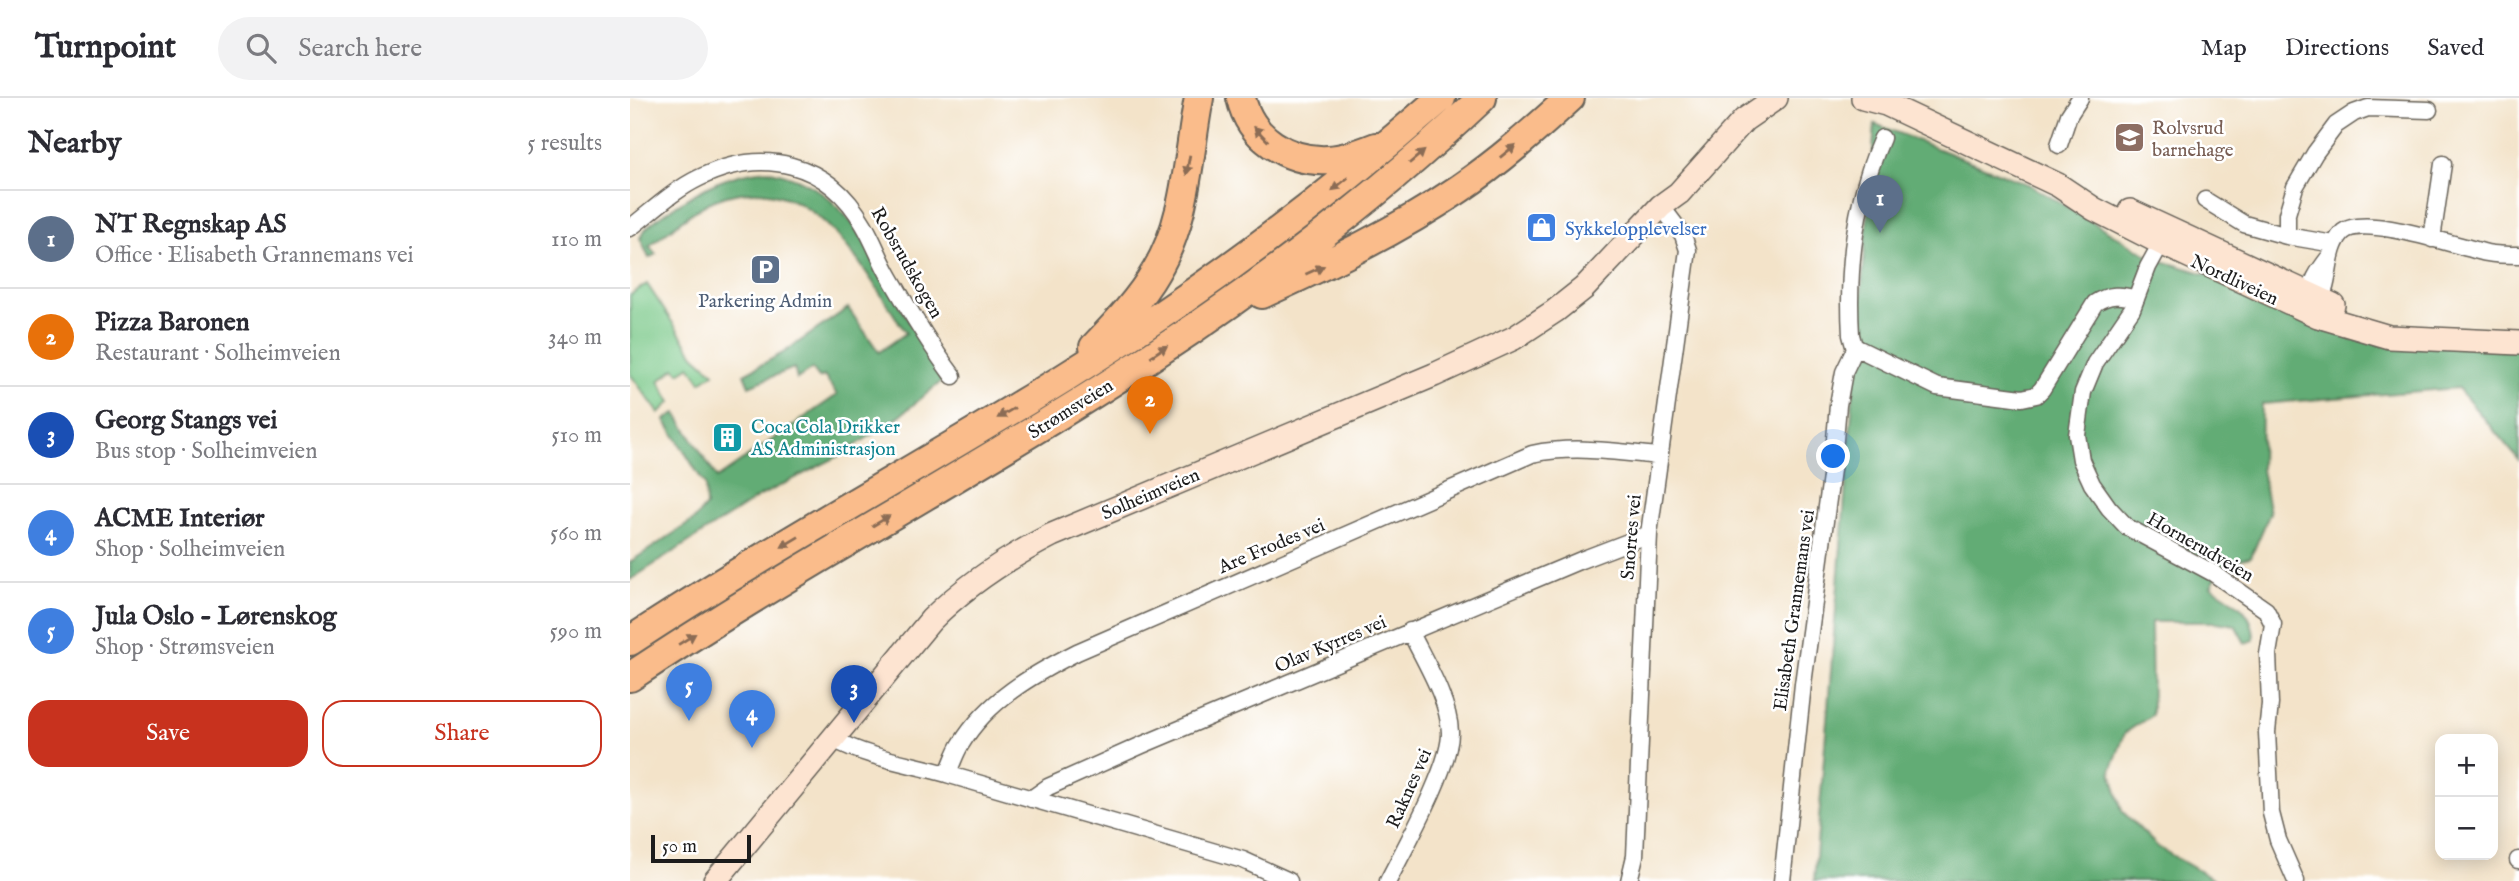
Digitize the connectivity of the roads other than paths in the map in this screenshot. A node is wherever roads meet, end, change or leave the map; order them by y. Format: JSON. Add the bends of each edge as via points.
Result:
{"nodes":[{"id":1,"x":1199,"y":98,"type":"edge"},
{"id":2,"x":1241,"y":98,"type":"edge"},
{"id":3,"x":1441,"y":98,"type":"edge"},
{"id":4,"x":1482,"y":98,"type":"edge"},
{"id":5,"x":1570,"y":98,"type":"edge"},
{"id":6,"x":1776,"y":98,"type":"edge"},
{"id":7,"x":1863,"y":98,"type":"edge"},
{"id":8,"x":2080,"y":98,"type":"edge"},
{"id":9,"x":1752,"y":99,"type":"edge"},
{"id":10,"x":1882,"y":101,"type":"edge"},
{"id":11,"x":2428,"y":110,"type":"dead end"},
{"id":12,"x":1882,"y":138,"type":"dead end"},
{"id":13,"x":1392,"y":141,"type":"junction"},
{"id":14,"x":2059,"y":145,"type":"dead end"},
{"id":15,"x":2443,"y":164,"type":"dead end"},
{"id":16,"x":2205,"y":200,"type":"dead end"},
{"id":17,"x":1661,"y":206,"type":"junction"},
{"id":18,"x":630,"y":228,"type":"edge"},
{"id":19,"x":2165,"y":236,"type":"junction"},
{"id":20,"x":2287,"y":236,"type":"junction"},
{"id":21,"x":2432,"y":239,"type":"junction"},
{"id":22,"x":2332,"y":250,"type":"junction"},
{"id":23,"x":2519,"y":255,"type":"edge"},
{"id":24,"x":2136,"y":299,"type":"junction"},
{"id":25,"x":2313,"y":302,"type":"junction"},
{"id":26,"x":1208,"y":318,"type":"junction"},
{"id":27,"x":2519,"y":343,"type":"edge"},
{"id":28,"x":1856,"y":347,"type":"junction"},
{"id":29,"x":953,"y":376,"type":"dead end"},
{"id":30,"x":1065,"y":378,"type":"junction"},
{"id":31,"x":1659,"y":456,"type":"junction"},
{"id":32,"x":1649,"y":534,"type":"junction"},
{"id":33,"x":1410,"y":631,"type":"junction"},
{"id":34,"x":630,"y":641,"type":"edge"},
{"id":35,"x":630,"y":677,"type":"edge"},
{"id":36,"x":833,"y":738,"type":"junction"},
{"id":37,"x":947,"y":774,"type":"junction"},
{"id":38,"x":1031,"y":799,"type":"junction"},
{"id":39,"x":715,"y":881,"type":"edge"},
{"id":40,"x":1289,"y":881,"type":"edge"},
{"id":41,"x":1388,"y":881,"type":"edge"},
{"id":42,"x":1629,"y":881,"type":"edge"},
{"id":43,"x":1782,"y":881,"type":"edge"},
{"id":44,"x":2296,"y":881,"type":"edge"}],
"edges":[{"from":1,"to":30,"type":"highway","one_way":true,"via":[[1181,206],[1165,254],[1143,291]]},
{"from":13,"to":2,"type":"highway","one_way":true,"via":[[1342,158],[1296,157],[1264,138]]},
{"from":3,"to":13,"type":"highway","name":"Strømsveien"},
{"from":26,"to":4,"type":"highway","name":"Strømsveien","one_way":true,"via":[[1345,216]]},
{"from":26,"to":5,"type":"highway","one_way":true,"via":[[1338,259],[1425,210],[1486,169]]},
{"from":6,"to":17,"type":"main road","name":"Solheimveien","via":[[1744,120],[1679,193]]},
{"from":7,"to":10,"type":"main road","name":"Nordliveien"},
{"from":8,"to":14,"type":"street"},
{"from":9,"to":17,"type":"main road","name":"Solheimveien","via":[[1670,186]]},
{"from":10,"to":19,"type":"main road","name":"Nordliveien","via":[[2058,185],[2094,209]]},
{"from":11,"to":20,"type":"street","via":[[2368,108],[2336,125],[2294,187]]},
{"from":12,"to":28,"type":"street","via":[[1867,175],[1852,250],[1850,328]]},
{"from":13,"to":30,"type":"highway","name":"Strømsveien","one_way":true,"via":[[1242,260]]},
{"from":15,"to":21,"type":"street"},
{"from":16,"to":20,"type":"street","via":[[2244,224]]},
{"from":17,"to":31,"type":"street","name":"Snorres vei","via":[[1683,234],[1688,250]]},
{"from":17,"to":36,"type":"main road","name":"Solheimveien","via":[[1584,288],[1514,338],[1064,530],[1005,560],[931,620]]},
{"from":18,"to":29,"type":"street","name":"Robsrudskogen","via":[[685,187],[724,167],[761,161],[809,171],[842,195],[859,216],[890,276]]},
{"from":19,"to":24,"type":"street","name":"Hornerudveien"},
{"from":19,"to":25,"type":"main road","name":"Nordliveien"},
{"from":20,"to":22,"type":"street"},
{"from":21,"to":22,"type":"street","via":[[2360,225],[2344,230]]},
{"from":21,"to":23,"type":"street","via":[[2489,254]]},
{"from":22,"to":25,"type":"street","via":[[2329,275]]},
{"from":24,"to":28,"type":"street","via":[[2121,295],[2095,303],[2042,389],[2028,397],[1937,387]]},
{"from":24,"to":44,"type":"street","name":"Hornerudveien","via":[[2095,363],[2083,392],[2077,435],[2081,460],[2092,484],[2127,527],[2213,573],[2266,610],[2273,624],[2267,732],[2271,813]]},
{"from":25,"to":27,"type":"main road","name":"Nordliveien","via":[[2380,335]]},
{"from":35,"to":26,"type":"highway","name":"Strømsveien","one_way":true,"via":[[758,594],[1095,393]]},
{"from":28,"to":43,"type":"street","name":"Elisabeth Grannemans vei","via":[[1844,372],[1838,405]]},
{"from":30,"to":34,"type":"highway","name":"Strømsveien","one_way":true},
{"from":31,"to":32,"type":"street","name":"Snorres vei"},
{"from":31,"to":37,"type":"street","name":"Are Frodes vei","via":[[1590,449],[1532,454],[1077,652],[1012,689],[988,711],[961,744]]},
{"from":32,"to":33,"type":"street","name":"Olav Kyrres vei"},
{"from":32,"to":42,"type":"street","name":"Snorres vei","via":[[1635,856]]},
{"from":33,"to":38,"type":"street","name":"Olav Kyrres vei","via":[[1048,787]]},
{"from":33,"to":41,"type":"street","name":"Raknes vei","via":[[1446,707],[1449,746]]},
{"from":36,"to":37,"type":"street","via":[[863,753]]},
{"from":36,"to":39,"type":"main road","name":"Solheimveien"},
{"from":37,"to":38,"type":"street"},
{"from":38,"to":40,"type":"street","via":[[1243,860]]}]}
